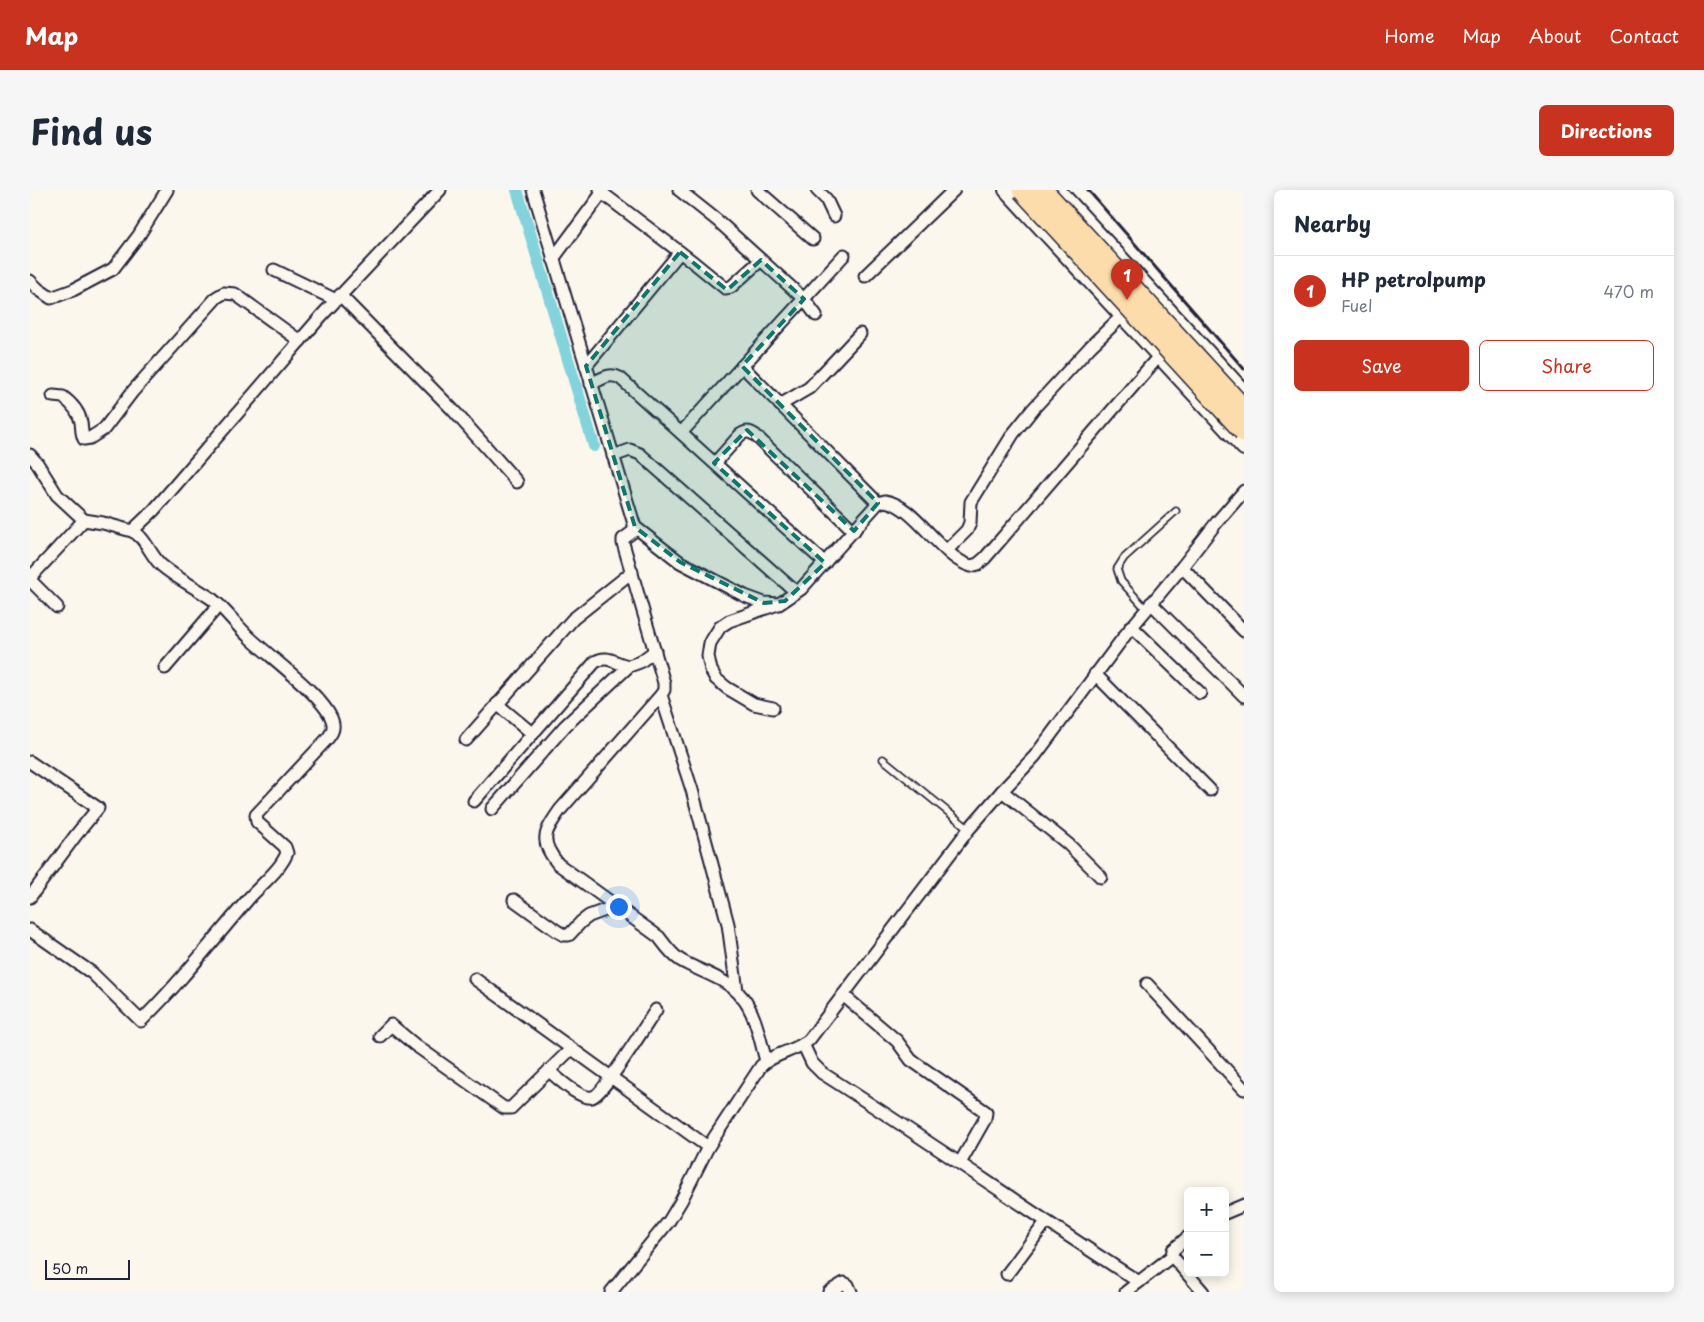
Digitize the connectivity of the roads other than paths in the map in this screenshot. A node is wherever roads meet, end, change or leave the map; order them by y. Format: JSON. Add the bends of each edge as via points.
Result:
{"nodes":[{"id":1,"x":167,"y":190,"type":"edge"},
{"id":2,"x":440,"y":190,"type":"edge"},
{"id":3,"x":533,"y":190,"type":"edge"},
{"id":4,"x":679,"y":190,"type":"edge"},
{"id":5,"x":757,"y":190,"type":"edge"},
{"id":6,"x":818,"y":190,"type":"edge"},
{"id":7,"x":954,"y":190,"type":"edge"},
{"id":8,"x":1006,"y":190,"type":"edge"},
{"id":9,"x":1022,"y":190,"type":"edge"},
{"id":10,"x":1043,"y":190,"type":"edge"},
{"id":11,"x":1058,"y":190,"type":"edge"},
{"id":12,"x":601,"y":192,"type":"edge"},
{"id":13,"x":834,"y":216,"type":"dead end"},
{"id":14,"x":813,"y":239,"type":"dead end"},
{"id":15,"x":680,"y":252,"type":"junction"},
{"id":16,"x":844,"y":255,"type":"dead end"},
{"id":17,"x":554,"y":260,"type":"junction"},
{"id":18,"x":760,"y":260,"type":"junction"},
{"id":19,"x":274,"y":270,"type":"dead end"},
{"id":20,"x":865,"y":276,"type":"dead end"},
{"id":21,"x":1139,"y":278,"type":"junction"},
{"id":22,"x":30,"y":281,"type":"edge"},
{"id":23,"x":338,"y":298,"type":"junction"},
{"id":24,"x":804,"y":299,"type":"junction"},
{"id":25,"x":1112,"y":305,"type":"junction"},
{"id":26,"x":816,"y":315,"type":"dead end"},
{"id":27,"x":1122,"y":316,"type":"junction"},
{"id":28,"x":860,"y":334,"type":"dead end"},
{"id":29,"x":300,"y":341,"type":"junction"},
{"id":30,"x":1158,"y":356,"type":"junction"},
{"id":31,"x":586,"y":366,"type":"junction"},
{"id":32,"x":742,"y":366,"type":"junction"},
{"id":33,"x":592,"y":384,"type":"junction"},
{"id":34,"x":1244,"y":392,"type":"edge"},
{"id":35,"x":53,"y":396,"type":"dead end"},
{"id":36,"x":780,"y":405,"type":"junction"},
{"id":37,"x":1244,"y":409,"type":"edge"},
{"id":38,"x":1244,"y":432,"type":"edge"},
{"id":39,"x":681,"y":433,"type":"junction"},
{"id":40,"x":1244,"y":448,"type":"edge"},
{"id":41,"x":30,"y":455,"type":"edge"},
{"id":42,"x":613,"y":456,"type":"junction"},
{"id":43,"x":714,"y":463,"type":"junction"},
{"id":44,"x":517,"y":482,"type":"dead end"},
{"id":45,"x":1244,"y":491,"type":"edge"},
{"id":46,"x":878,"y":503,"type":"junction"},
{"id":47,"x":1176,"y":511,"type":"dead end"},
{"id":48,"x":84,"y":520,"type":"junction"},
{"id":49,"x":132,"y":530,"type":"junction"},
{"id":50,"x":854,"y":531,"type":"junction"},
{"id":51,"x":630,"y":532,"type":"junction"},
{"id":52,"x":947,"y":550,"type":"junction"},
{"id":53,"x":825,"y":563,"type":"junction"},
{"id":54,"x":1182,"y":567,"type":"junction"},
{"id":55,"x":632,"y":572,"type":"junction"},
{"id":56,"x":30,"y":579,"type":"edge"},
{"id":57,"x":796,"y":592,"type":"junction"},
{"id":58,"x":779,"y":604,"type":"junction"},
{"id":59,"x":219,"y":605,"type":"junction"},
{"id":60,"x":1148,"y":606,"type":"junction"},
{"id":61,"x":57,"y":607,"type":"dead end"},
{"id":62,"x":1132,"y":626,"type":"junction"},
{"id":63,"x":1244,"y":631,"type":"edge"},
{"id":64,"x":655,"y":651,"type":"junction"},
{"id":65,"x":629,"y":666,"type":"junction"},
{"id":66,"x":165,"y":668,"type":"dead end"},
{"id":67,"x":1095,"y":674,"type":"junction"},
{"id":68,"x":1200,"y":693,"type":"dead end"},
{"id":69,"x":661,"y":695,"type":"junction"},
{"id":70,"x":1244,"y":696,"type":"edge"},
{"id":71,"x":497,"y":704,"type":"junction"},
{"id":72,"x":773,"y":708,"type":"dead end"},
{"id":73,"x":533,"y":734,"type":"junction"},
{"id":74,"x":466,"y":740,"type":"dead end"},
{"id":75,"x":883,"y":759,"type":"dead end"},
{"id":76,"x":30,"y":762,"type":"edge"},
{"id":77,"x":1210,"y":790,"type":"dead end"},
{"id":78,"x":1002,"y":791,"type":"junction"},
{"id":79,"x":474,"y":801,"type":"dead end"},
{"id":80,"x":492,"y":810,"type":"dead end"},
{"id":81,"x":969,"y":829,"type":"junction"},
{"id":82,"x":1101,"y":877,"type":"dead end"},
{"id":83,"x":30,"y":897,"type":"edge"},
{"id":84,"x":514,"y":900,"type":"dead end"},
{"id":85,"x":616,"y":906,"type":"junction"},
{"id":86,"x":30,"y":930,"type":"edge"},
{"id":87,"x":475,"y":979,"type":"dead end"},
{"id":88,"x":1147,"y":984,"type":"dead end"},
{"id":89,"x":737,"y":991,"type":"junction"},
{"id":90,"x":843,"y":995,"type":"junction"},
{"id":91,"x":656,"y":1010,"type":"dead end"},
{"id":92,"x":380,"y":1036,"type":"dead end"},
{"id":93,"x":804,"y":1044,"type":"junction"},
{"id":94,"x":571,"y":1049,"type":"junction"},
{"id":95,"x":766,"y":1061,"type":"junction"},
{"id":96,"x":549,"y":1071,"type":"junction"},
{"id":97,"x":611,"y":1078,"type":"junction"},
{"id":98,"x":1244,"y":1089,"type":"edge"},
{"id":99,"x":708,"y":1147,"type":"junction"},
{"id":100,"x":960,"y":1163,"type":"junction"},
{"id":101,"x":1244,"y":1205,"type":"edge"},
{"id":102,"x":1229,"y":1211,"type":"edge"},
{"id":103,"x":1046,"y":1222,"type":"junction"},
{"id":104,"x":1184,"y":1241,"type":"edge"},
{"id":105,"x":1173,"y":1253,"type":"junction"},
{"id":106,"x":1007,"y":1274,"type":"dead end"},
{"id":107,"x":1139,"y":1282,"type":"junction"},
{"id":108,"x":611,"y":1292,"type":"edge"},
{"id":109,"x":829,"y":1292,"type":"edge"},
{"id":110,"x":851,"y":1292,"type":"edge"},
{"id":111,"x":1126,"y":1292,"type":"edge"},
{"id":112,"x":1204,"y":1292,"type":"edge"}],
"edges":[{"from":1,"to":22,"type":"street","via":[[113,269],[51,298]]},
{"from":2,"to":23,"type":"street"},
{"from":3,"to":17,"type":"street"},
{"from":4,"to":18,"type":"street"},
{"from":5,"to":14,"type":"street"},
{"from":6,"to":13,"type":"street"},
{"from":7,"to":20,"type":"street"},
{"from":8,"to":25,"type":"street"},
{"from":9,"to":38,"type":"highway","bridge":true},
{"from":10,"to":37,"type":"highway","bridge":true},
{"from":11,"to":21,"type":"street"},
{"from":12,"to":15,"type":"street"},
{"from":12,"to":17,"type":"street"},
{"from":15,"to":18,"type":"street","via":[[725,288],[731,287]]},
{"from":15,"to":31,"type":"street"},
{"from":16,"to":24,"type":"street"},
{"from":17,"to":31,"type":"street"},
{"from":18,"to":24,"type":"street"},
{"from":19,"to":23,"type":"street"},
{"from":21,"to":25,"type":"street"},
{"from":21,"to":34,"type":"street"},
{"from":23,"to":29,"type":"street"},
{"from":23,"to":44,"type":"street","via":[[453,410]]},
{"from":24,"to":26,"type":"street"},
{"from":24,"to":32,"type":"street"},
{"from":25,"to":27,"type":"street"},
{"from":27,"to":30,"type":"street"},
{"from":27,"to":52,"type":"street","via":[[1013,434],[971,502],[967,530]]},
{"from":28,"to":36,"type":"street","via":[[809,388]]},
{"from":29,"to":35,"type":"street","via":[[235,294],[224,293],[133,391],[104,429],[94,436],[84,438],[76,410],[63,397]]},
{"from":29,"to":49,"type":"street","via":[[154,510]]},
{"from":30,"to":40,"type":"street"},
{"from":30,"to":52,"type":"street","via":[[985,558],[971,566]]},
{"from":31,"to":33,"type":"street"},
{"from":32,"to":36,"type":"street"},
{"from":32,"to":39,"type":"street"},
{"from":33,"to":39,"type":"street","via":[[608,375],[620,378]]},
{"from":33,"to":42,"type":"street"},
{"from":36,"to":46,"type":"street"},
{"from":39,"to":43,"type":"street"},
{"from":41,"to":48,"type":"street","via":[[57,495]]},
{"from":42,"to":51,"type":"street"},
{"from":42,"to":57,"type":"street","via":[[630,450],[640,454]]},
{"from":43,"to":50,"type":"street","via":[[740,435],[750,431]]},
{"from":43,"to":53,"type":"street"},
{"from":45,"to":54,"type":"street"},
{"from":46,"to":50,"type":"street"},
{"from":46,"to":52,"type":"street","via":[[885,500],[899,506]]},
{"from":47,"to":60,"type":"lane","via":[[1124,558],[1117,570],[1121,581]]},
{"from":48,"to":49,"type":"street"},
{"from":48,"to":56,"type":"street"},
{"from":49,"to":59,"type":"street","via":[[139,534],[160,564]]},
{"from":50,"to":53,"type":"street"},
{"from":51,"to":55,"type":"street","via":[[623,543]]},
{"from":51,"to":58,"type":"street","via":[[745,596]]},
{"from":53,"to":57,"type":"street"},
{"from":54,"to":60,"type":"street"},
{"from":54,"to":63,"type":"street"},
{"from":55,"to":64,"type":"street"},
{"from":55,"to":71,"type":"street","via":[[573,618]]},
{"from":56,"to":61,"type":"street"},
{"from":57,"to":58,"type":"street"},
{"from":58,"to":72,"type":"street","via":[[720,627],[710,643],[708,656],[711,670],[727,688],[754,704]]},
{"from":59,"to":66,"type":"street"},
{"from":59,"to":86,"type":"street","via":[[249,638],[284,666],[319,701],[333,722],[328,738],[256,816],[257,822],[285,847],[285,858],[166,996],[140,1021],[92,973]]},
{"from":60,"to":62,"type":"street"},
{"from":60,"to":70,"type":"street"},
{"from":62,"to":67,"type":"street"},
{"from":62,"to":68,"type":"street"},
{"from":64,"to":65,"type":"street"},
{"from":64,"to":69,"type":"street","via":[[664,683]]},
{"from":65,"to":73,"type":"street","via":[[601,658],[594,662]]},
{"from":65,"to":80,"type":"street","via":[[565,726]]},
{"from":67,"to":77,"type":"street"},
{"from":67,"to":78,"type":"street","via":[[1035,756]]},
{"from":69,"to":85,"type":"street","via":[[560,810],[546,834],[548,850],[558,864]]},
{"from":69,"to":89,"type":"street","via":[[692,790],[728,924]]},
{"from":71,"to":73,"type":"street"},
{"from":71,"to":74,"type":"street"},
{"from":73,"to":79,"type":"street"},
{"from":75,"to":81,"type":"lane"},
{"from":76,"to":83,"type":"street","via":[[98,808]]},
{"from":78,"to":81,"type":"street"},
{"from":78,"to":82,"type":"street","via":[[1068,844]]},
{"from":81,"to":90,"type":"street"},
{"from":84,"to":85,"type":"street","via":[[564,935],[569,935],[589,916]]},
{"from":85,"to":89,"type":"street","via":[[659,937],[678,959],[722,980]]},
{"from":87,"to":94,"type":"street"},
{"from":88,"to":98,"type":"street"},
{"from":89,"to":95,"type":"street","via":[[748,1005]]},
{"from":90,"to":93,"type":"street"},
{"from":90,"to":100,"type":"street","via":[[896,1041],[911,1060],[986,1112]]},
{"from":91,"to":97,"type":"street"},
{"from":92,"to":96,"type":"street","via":[[391,1025],[504,1108],[511,1108]]},
{"from":93,"to":95,"type":"street"},
{"from":93,"to":100,"type":"street","via":[[817,1069]]},
{"from":94,"to":96,"type":"street"},
{"from":94,"to":97,"type":"street"},
{"from":95,"to":99,"type":"street"},
{"from":96,"to":97,"type":"street","via":[[575,1092],[593,1098]]},
{"from":97,"to":99,"type":"street"},
{"from":99,"to":108,"type":"street","via":[[669,1221]]},
{"from":100,"to":103,"type":"street"},
{"from":101,"to":102,"type":"street"},
{"from":103,"to":106,"type":"street"},
{"from":103,"to":107,"type":"street"},
{"from":104,"to":105,"type":"street"},
{"from":105,"to":107,"type":"street"},
{"from":105,"to":112,"type":"street"},
{"from":107,"to":111,"type":"street"},
{"from":109,"to":110,"type":"street","via":[[844,1283]]}]}
